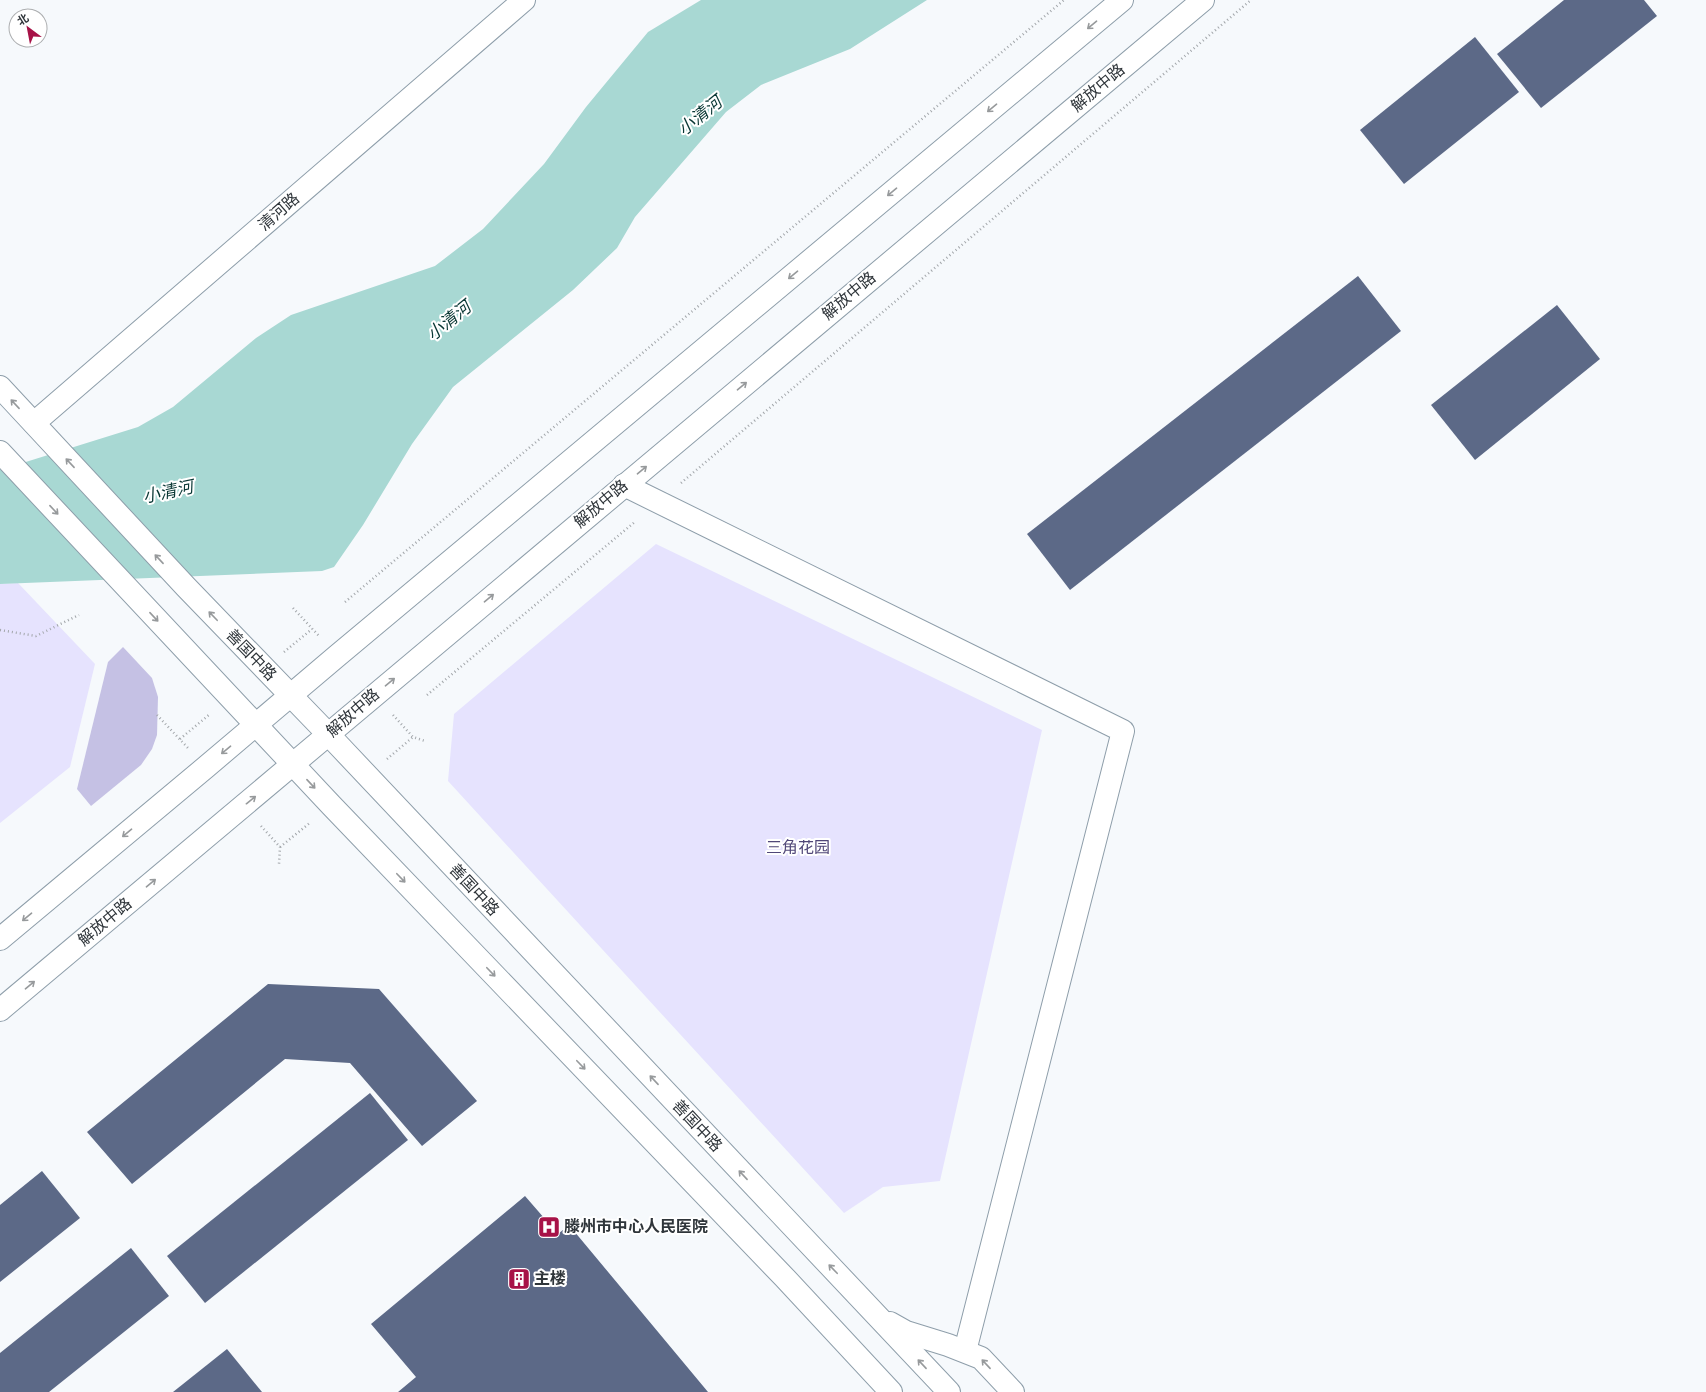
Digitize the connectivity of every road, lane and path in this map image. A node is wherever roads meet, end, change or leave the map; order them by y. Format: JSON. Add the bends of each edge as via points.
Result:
{"nodes":[{"id":1,"x":524,"y":0,"type":"edge"},
{"id":2,"x":1064,"y":0,"type":"edge"},
{"id":3,"x":1122,"y":0,"type":"edge"},
{"id":4,"x":1203,"y":0,"type":"edge"},
{"id":5,"x":1251,"y":0,"type":"edge"},
{"id":6,"x":0,"y":387,"type":"edge"},
{"id":7,"x":34,"y":423,"type":"junction"},
{"id":8,"x":4,"y":456,"type":"edge"},
{"id":9,"x":624,"y":485,"type":"junction"},
{"id":10,"x":659,"y":502,"type":"junction"},
{"id":11,"x":345,"y":602,"type":"dead end"},
{"id":12,"x":79,"y":615,"type":"dead end"},
{"id":13,"x":0,"y":630,"type":"edge"},
{"id":14,"x":290,"y":695,"type":"junction"},
{"id":15,"x":427,"y":695,"type":"dead end"},
{"id":16,"x":256,"y":725,"type":"junction"},
{"id":17,"x":328,"y":734,"type":"junction"},
{"id":18,"x":294,"y":765,"type":"junction"},
{"id":19,"x":0,"y":939,"type":"edge"},
{"id":20,"x":0,"y":1010,"type":"edge"},
{"id":21,"x":876,"y":1315,"type":"junction"},
{"id":22,"x":965,"y":1352,"type":"junction"},
{"id":23,"x":892,"y":1392,"type":"edge"},
{"id":24,"x":949,"y":1392,"type":"edge"},
{"id":25,"x":1013,"y":1392,"type":"edge"}],
"edges":[{"from":1,"to":7,"type":"main road","name":"清河路"},
{"from":2,"to":11,"type":"path"},
{"from":3,"to":14,"type":"main road","one_way":true},
{"from":9,"to":4,"type":"main road","name":"解放中路","one_way":true},
{"from":5,"to":10,"type":"path"},
{"from":7,"to":6,"type":"main road","name":"善国中路","one_way":true},
{"from":14,"to":7,"type":"main road","name":"善国中路","one_way":true},
{"from":8,"to":16,"type":"main road","one_way":true},
{"from":9,"to":10,"type":"main road"},
{"from":17,"to":9,"type":"main road","name":"解放中路","one_way":true},
{"from":10,"to":15,"type":"path"},
{"from":10,"to":22,"type":"main road","via":[[1123,731]]},
{"from":12,"to":13,"type":"path","via":[[36,636]]},
{"from":14,"to":16,"type":"main road"},
{"from":14,"to":17,"type":"main road","name":"善国中路"},
{"from":16,"to":18,"type":"main road"},
{"from":16,"to":19,"type":"main road","one_way":true},
{"from":17,"to":18,"type":"main road","name":"解放中路"},
{"from":21,"to":17,"type":"main road","name":"善国中路","one_way":true},
{"from":20,"to":18,"type":"main road","name":"解放中路","one_way":true},
{"from":18,"to":23,"type":"main road","one_way":true},
{"from":21,"to":22,"type":"main road","via":[[906,1332]]},
{"from":24,"to":21,"type":"main road","name":"善国中路","one_way":true},
{"from":25,"to":22,"type":"main road","one_way":true,"via":[[981,1358]]}]}
